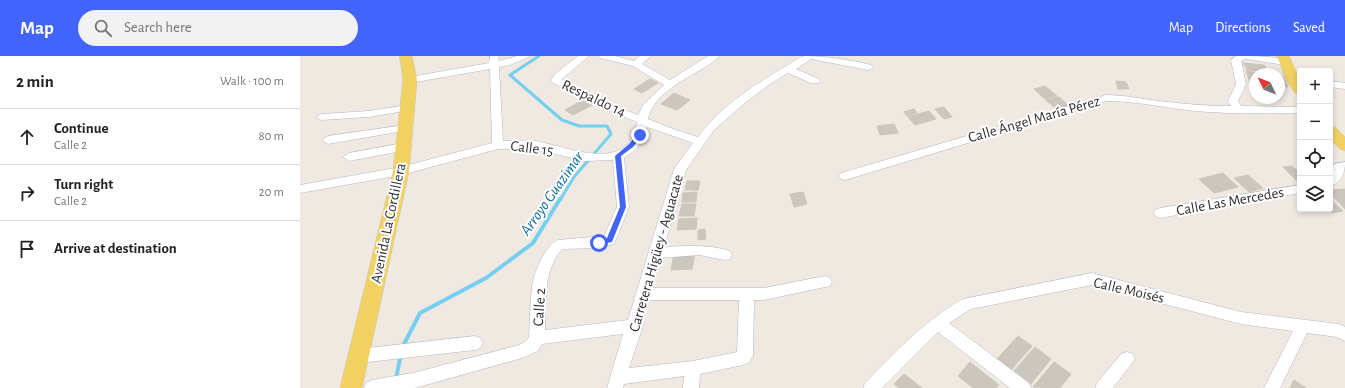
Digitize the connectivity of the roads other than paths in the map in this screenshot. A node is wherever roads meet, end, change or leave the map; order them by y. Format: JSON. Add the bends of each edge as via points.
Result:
{"nodes":[{"id":1,"x":406,"y":56,"type":"edge"},
{"id":2,"x":526,"y":56,"type":"edge"},
{"id":3,"x":584,"y":56,"type":"edge"},
{"id":4,"x":603,"y":56,"type":"edge"},
{"id":5,"x":646,"y":56,"type":"edge"},
{"id":6,"x":715,"y":56,"type":"edge"},
{"id":7,"x":809,"y":56,"type":"edge"},
{"id":8,"x":1244,"y":56,"type":"edge"},
{"id":9,"x":1284,"y":59,"type":"edge"},
{"id":10,"x":494,"y":60,"type":"edge"},
{"id":11,"x":636,"y":64,"type":"junction"},
{"id":12,"x":868,"y":67,"type":"dead end"},
{"id":13,"x":788,"y":69,"type":"junction"},
{"id":14,"x":410,"y":80,"type":"junction"},
{"id":15,"x":815,"y":81,"type":"dead end"},
{"id":16,"x":1297,"y":82,"type":"edge"},
{"id":17,"x":1333,"y":84,"type":"edge"},
{"id":18,"x":670,"y":85,"type":"junction"},
{"id":19,"x":1345,"y":86,"type":"edge"},
{"id":20,"x":408,"y":108,"type":"junction"},
{"id":21,"x":1238,"y":109,"type":"junction"},
{"id":22,"x":1297,"y":110,"type":"edge"},
{"id":23,"x":321,"y":117,"type":"dead end"},
{"id":24,"x":641,"y":120,"type":"junction"},
{"id":25,"x":405,"y":128,"type":"junction"},
{"id":26,"x":1333,"y":133,"type":"edge"},
{"id":27,"x":328,"y":140,"type":"dead end"},
{"id":28,"x":700,"y":141,"type":"junction"},
{"id":29,"x":498,"y":145,"type":"junction"},
{"id":30,"x":1345,"y":146,"type":"edge"},
{"id":31,"x":404,"y":147,"type":"junction"},
{"id":32,"x":618,"y":156,"type":"junction"},
{"id":33,"x":349,"y":157,"type":"dead end"},
{"id":34,"x":1345,"y":166,"type":"edge"},
{"id":35,"x":401,"y":171,"type":"junction"},
{"id":36,"x":845,"y":176,"type":"dead end"},
{"id":37,"x":1333,"y":179,"type":"edge"},
{"id":38,"x":300,"y":189,"type":"edge"},
{"id":39,"x":1297,"y":190,"type":"edge"},
{"id":40,"x":1160,"y":213,"type":"dead end"},
{"id":41,"x":655,"y":253,"type":"junction"},
{"id":42,"x":725,"y":255,"type":"dead end"},
{"id":43,"x":825,"y":282,"type":"dead end"},
{"id":44,"x":644,"y":294,"type":"junction"},
{"id":45,"x":747,"y":294,"type":"junction"},
{"id":46,"x":938,"y":323,"type":"junction"},
{"id":47,"x":635,"y":326,"type":"junction"},
{"id":48,"x":1303,"y":326,"type":"junction"},
{"id":49,"x":1345,"y":334,"type":"edge"},
{"id":50,"x":537,"y":338,"type":"junction"},
{"id":51,"x":476,"y":343,"type":"dead end"},
{"id":52,"x":359,"y":356,"type":"junction"},
{"id":53,"x":1127,"y":359,"type":"dead end"},
{"id":54,"x":693,"y":368,"type":"junction"},
{"id":55,"x":617,"y":383,"type":"edge"},
{"id":56,"x":1016,"y":386,"type":"edge"},
{"id":57,"x":379,"y":387,"type":"edge"},
{"id":58,"x":351,"y":388,"type":"edge"},
{"id":59,"x":691,"y":388,"type":"edge"},
{"id":60,"x":871,"y":388,"type":"edge"},
{"id":61,"x":1103,"y":388,"type":"edge"},
{"id":62,"x":1272,"y":388,"type":"edge"}],
"edges":[{"from":1,"to":14,"type":"main road","name":"Avenida La Cordillera"},
{"from":2,"to":10,"type":"street","via":[[507,63]]},
{"from":3,"to":24,"type":"street","name":"Respaldo 14","via":[[556,80],[600,103]]},
{"from":4,"to":11,"type":"street"},
{"from":5,"to":11,"type":"street"},
{"from":6,"to":18,"type":"street"},
{"from":7,"to":12,"type":"street"},
{"from":7,"to":13,"type":"street","name":"Carretera Higüey - Aguacate"},
{"from":8,"to":9,"type":"street"},
{"from":8,"to":21,"type":"street","via":[[1236,60],[1241,84],[1233,101]]},
{"from":9,"to":16,"type":"main road"},
{"from":10,"to":14,"type":"street"},
{"from":10,"to":29,"type":"street"},
{"from":11,"to":18,"type":"street"},
{"from":13,"to":15,"type":"street"},
{"from":13,"to":28,"type":"street","name":"Carretera Higüey - Aguacate","via":[[742,100],[710,128]]},
{"from":14,"to":20,"type":"main road","name":"Avenida La Cordillera"},
{"from":17,"to":19,"type":"street"},
{"from":18,"to":24,"type":"street","via":[[649,104]]},
{"from":20,"to":23,"type":"street"},
{"from":20,"to":25,"type":"main road","name":"Avenida La Cordillera"},
{"from":21,"to":22,"type":"street","name":"Calle Ángel María Pérez"},
{"from":21,"to":36,"type":"street","name":"Calle Ángel María Pérez","via":[[1209,109],[1125,98],[1106,98]]},
{"from":24,"to":28,"type":"street","name":"Respaldo 14"},
{"from":24,"to":32,"type":"street","via":[[640,135]]},
{"from":25,"to":27,"type":"street"},
{"from":25,"to":31,"type":"main road","name":"Avenida La Cordillera"},
{"from":26,"to":30,"type":"main road"},
{"from":28,"to":41,"type":"street","name":"Carretera Higüey - Aguacate","via":[[680,168]]},
{"from":29,"to":32,"type":"street","name":"Calle 15","via":[[534,145],[585,157]]},
{"from":29,"to":35,"type":"street","name":"Calle 15"},
{"from":31,"to":33,"type":"street"},
{"from":31,"to":35,"type":"main road","name":"Avenida La Cordillera"},
{"from":32,"to":50,"type":"street","name":"Calle 2","via":[[623,207],[609,240],[599,243],[569,243],[558,246],[551,253],[539,285]]},
{"from":34,"to":37,"type":"street","via":[[1338,167],[1337,176]]},
{"from":35,"to":38,"type":"street","name":"Calle 15"},
{"from":35,"to":52,"type":"main road","name":"Avenida La Cordillera"},
{"from":39,"to":40,"type":"street","name":"Calle Las Mercedes"},
{"from":41,"to":42,"type":"street","via":[[699,250]]},
{"from":41,"to":44,"type":"street","name":"Carretera Higüey - Aguacate"},
{"from":43,"to":45,"type":"street","via":[[764,294]]},
{"from":44,"to":45,"type":"street"},
{"from":44,"to":47,"type":"street","name":"Carretera Higüey - Aguacate"},
{"from":45,"to":54,"type":"street","via":[[743,358]]},
{"from":46,"to":48,"type":"street","name":"Calle Moisés","via":[[951,311],[968,303],[1092,279],[1241,318]]},
{"from":46,"to":56,"type":"street"},
{"from":46,"to":60,"type":"street","name":"Calle Moisés"},
{"from":47,"to":50,"type":"street"},
{"from":47,"to":55,"type":"street","name":"Carretera Higüey - Aguacate"},
{"from":48,"to":49,"type":"street","name":"Calle Moisés"},
{"from":48,"to":62,"type":"street"},
{"from":50,"to":57,"type":"street","name":"Calle 2","via":[[532,346],[522,351],[413,381]]},
{"from":51,"to":52,"type":"street"},
{"from":52,"to":58,"type":"main road","name":"Avenida La Cordillera"},
{"from":53,"to":61,"type":"street"},
{"from":54,"to":55,"type":"street"},
{"from":54,"to":59,"type":"street"}]}
